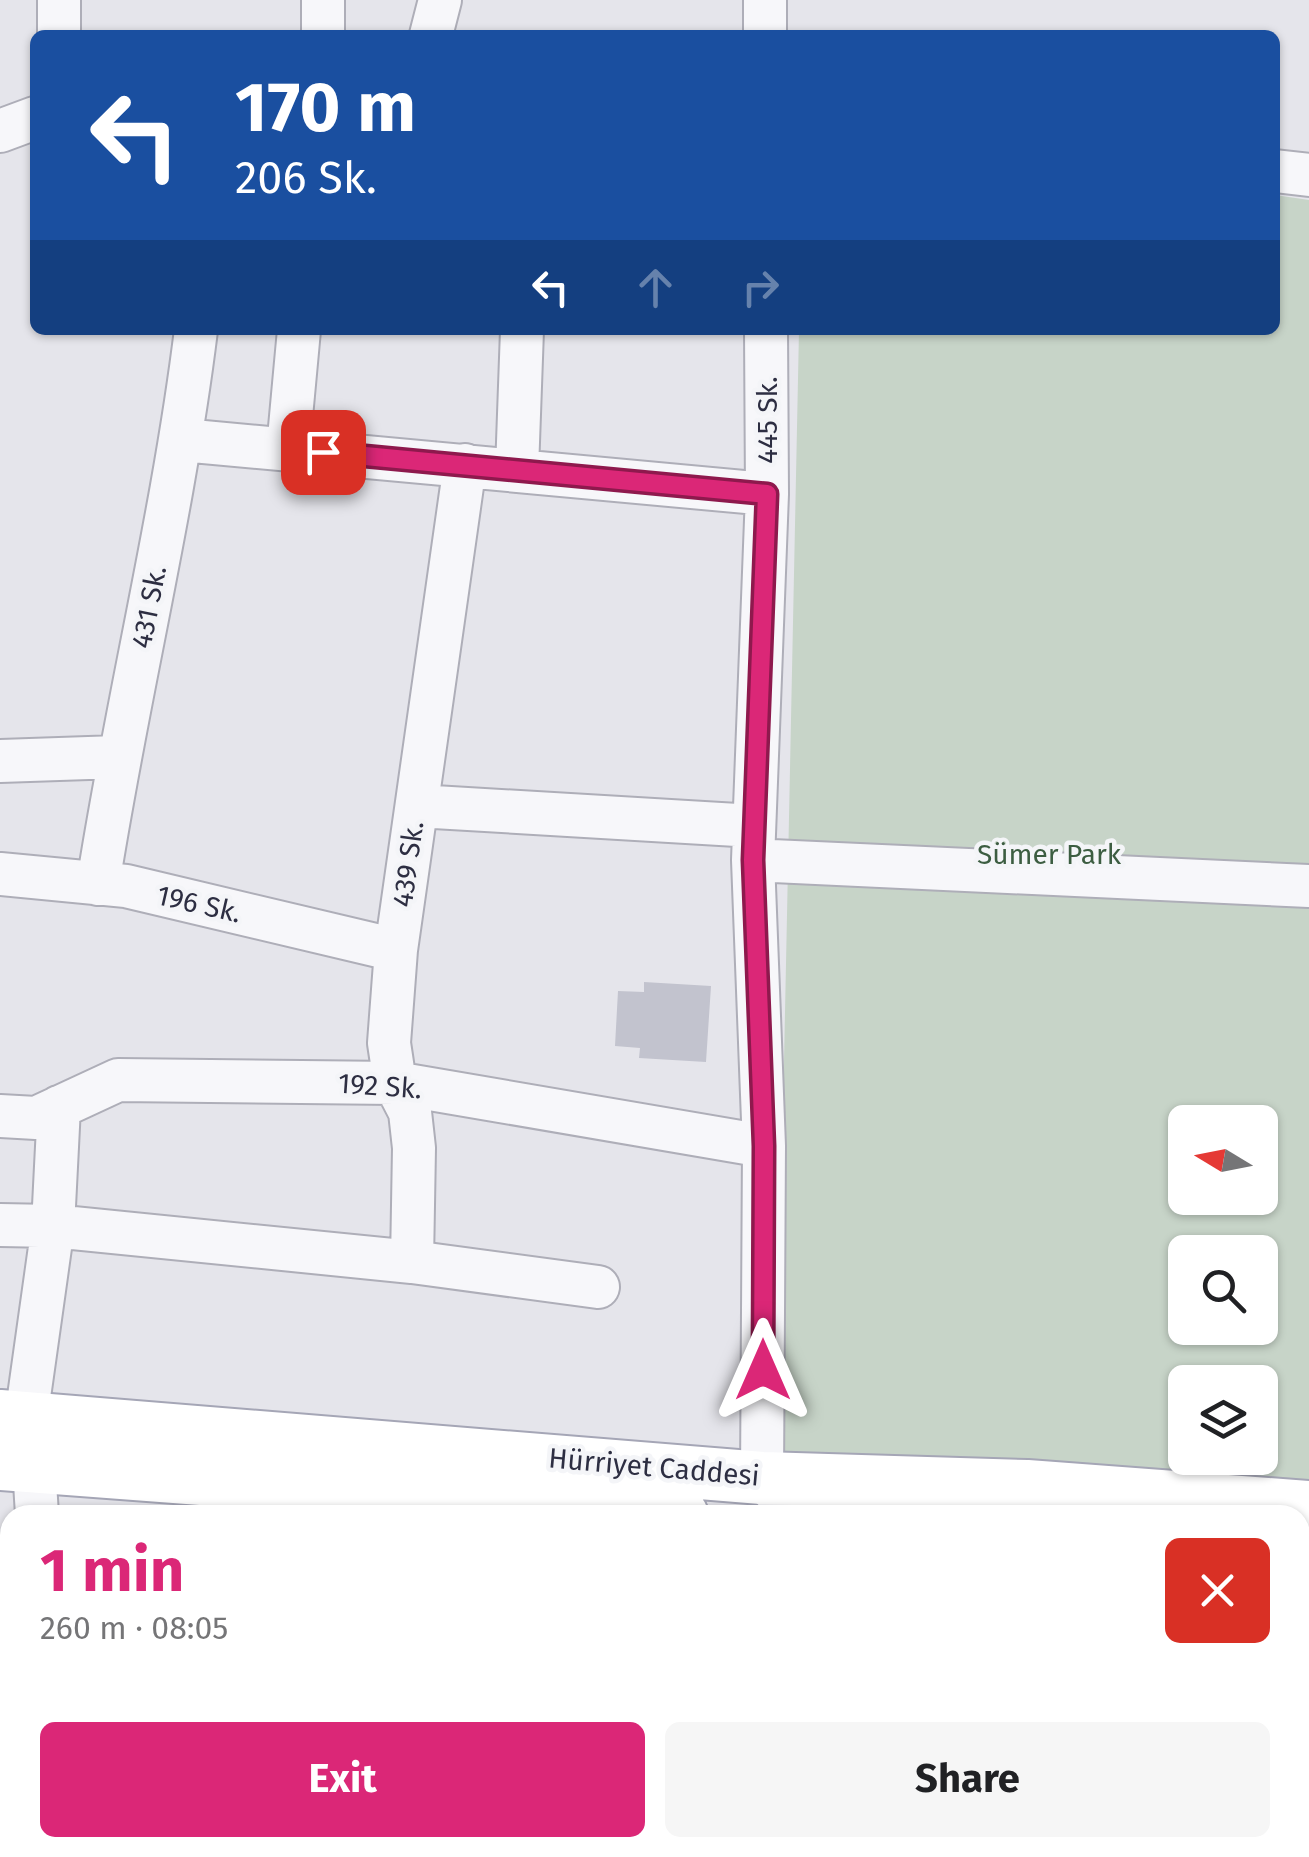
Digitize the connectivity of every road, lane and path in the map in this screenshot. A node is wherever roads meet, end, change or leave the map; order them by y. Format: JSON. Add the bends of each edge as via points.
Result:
{"nodes":[{"id":1,"x":59,"y":0,"type":"edge"},
{"id":2,"x":322,"y":0,"type":"edge"},
{"id":3,"x":440,"y":0,"type":"edge"},
{"id":4,"x":765,"y":0,"type":"edge"},
{"id":5,"x":59,"y":30,"type":"edge"},
{"id":6,"x":322,"y":30,"type":"edge"},
{"id":7,"x":432,"y":30,"type":"edge"},
{"id":8,"x":765,"y":30,"type":"edge"},
{"id":9,"x":30,"y":120,"type":"edge"},
{"id":10,"x":0,"y":131,"type":"edge"},
{"id":11,"x":1280,"y":172,"type":"edge"},
{"id":12,"x":1309,"y":175,"type":"edge"},
{"id":13,"x":195,"y":335,"type":"edge"},
{"id":14,"x":299,"y":335,"type":"edge"},
{"id":15,"x":522,"y":335,"type":"edge"},
{"id":16,"x":766,"y":335,"type":"edge"},
{"id":17,"x":182,"y":440,"type":"junction"},
{"id":18,"x":288,"y":449,"type":"junction"},
{"id":19,"x":465,"y":465,"type":"junction"},
{"id":20,"x":517,"y":470,"type":"junction"},
{"id":21,"x":767,"y":494,"type":"junction"},
{"id":22,"x":118,"y":757,"type":"junction"},
{"id":23,"x":0,"y":761,"type":"edge"},
{"id":24,"x":416,"y":806,"type":"junction"},
{"id":25,"x":753,"y":843,"type":"junction"},
{"id":26,"x":0,"y":874,"type":"edge"},
{"id":27,"x":98,"y":884,"type":"junction"},
{"id":28,"x":1309,"y":886,"type":"edge"},
{"id":29,"x":396,"y":950,"type":"junction"},
{"id":30,"x":395,"y":1082,"type":"junction"},
{"id":31,"x":59,"y":1107,"type":"junction"},
{"id":32,"x":0,"y":1116,"type":"edge"},
{"id":33,"x":764,"y":1146,"type":"junction"},
{"id":34,"x":0,"y":1225,"type":"edge"},
{"id":35,"x":53,"y":1226,"type":"junction"},
{"id":36,"x":412,"y":1262,"type":"junction"},
{"id":37,"x":598,"y":1287,"type":"dead end"},
{"id":38,"x":20,"y":1456,"type":"edge"},
{"id":39,"x":762,"y":1478,"type":"junction"},
{"id":40,"x":570,"y":1505,"type":"edge"},
{"id":41,"x":788,"y":1505,"type":"edge"},
{"id":42,"x":1295,"y":1505,"type":"edge"}],
"edges":[{"from":1,"to":5,"type":"street"},
{"from":2,"to":6,"type":"street"},
{"from":3,"to":7,"type":"street"},
{"from":4,"to":8,"type":"street"},
{"from":9,"to":10,"type":"street"},
{"from":11,"to":12,"type":"street"},
{"from":13,"to":17,"type":"street","name":"431 Sk."},
{"from":14,"to":18,"type":"street"},
{"from":15,"to":20,"type":"street"},
{"from":16,"to":21,"type":"street","name":"445 Sk."},
{"from":17,"to":18,"type":"street"},
{"from":17,"to":22,"type":"street","name":"431 Sk."},
{"from":18,"to":19,"type":"street"},
{"from":19,"to":20,"type":"street"},
{"from":19,"to":24,"type":"street","name":"439 Sk."},
{"from":20,"to":21,"type":"street"},
{"from":21,"to":25,"type":"street","name":"445 Sk."},
{"from":22,"to":23,"type":"street"},
{"from":22,"to":27,"type":"street","name":"431 Sk."},
{"from":24,"to":25,"type":"street"},
{"from":24,"to":29,"type":"street","name":"439 Sk."},
{"from":25,"to":28,"type":"street"},
{"from":25,"to":33,"type":"street","name":"445 Sk."},
{"from":26,"to":27,"type":"street","name":"196 Sk."},
{"from":27,"to":29,"type":"street","name":"196 Sk."},
{"from":29,"to":30,"type":"street","name":"439 Sk.","via":[[389,1043]]},
{"from":30,"to":31,"type":"street","name":"192 Sk.","via":[[118,1080]]},
{"from":30,"to":33,"type":"street","name":"192 Sk."},
{"from":30,"to":36,"type":"street","name":"439 Sk.","via":[[410,1112],[414,1148]]},
{"from":31,"to":32,"type":"street","name":"192 Sk.","via":[[36,1118]]},
{"from":31,"to":35,"type":"street"},
{"from":33,"to":39,"type":"street","name":"445 Sk."},
{"from":34,"to":35,"type":"street"},
{"from":35,"to":36,"type":"street"},
{"from":35,"to":38,"type":"street"},
{"from":36,"to":37,"type":"street"},
{"from":38,"to":39,"type":"main road","name":"Hürriyet Caddesi"},
{"from":38,"to":40,"type":"main road","name":"Hürriyet Caddesi"},
{"from":39,"to":41,"type":"street"},
{"from":39,"to":42,"type":"main road","name":"Hürriyet Caddesi","via":[[1027,1486]]}]}
